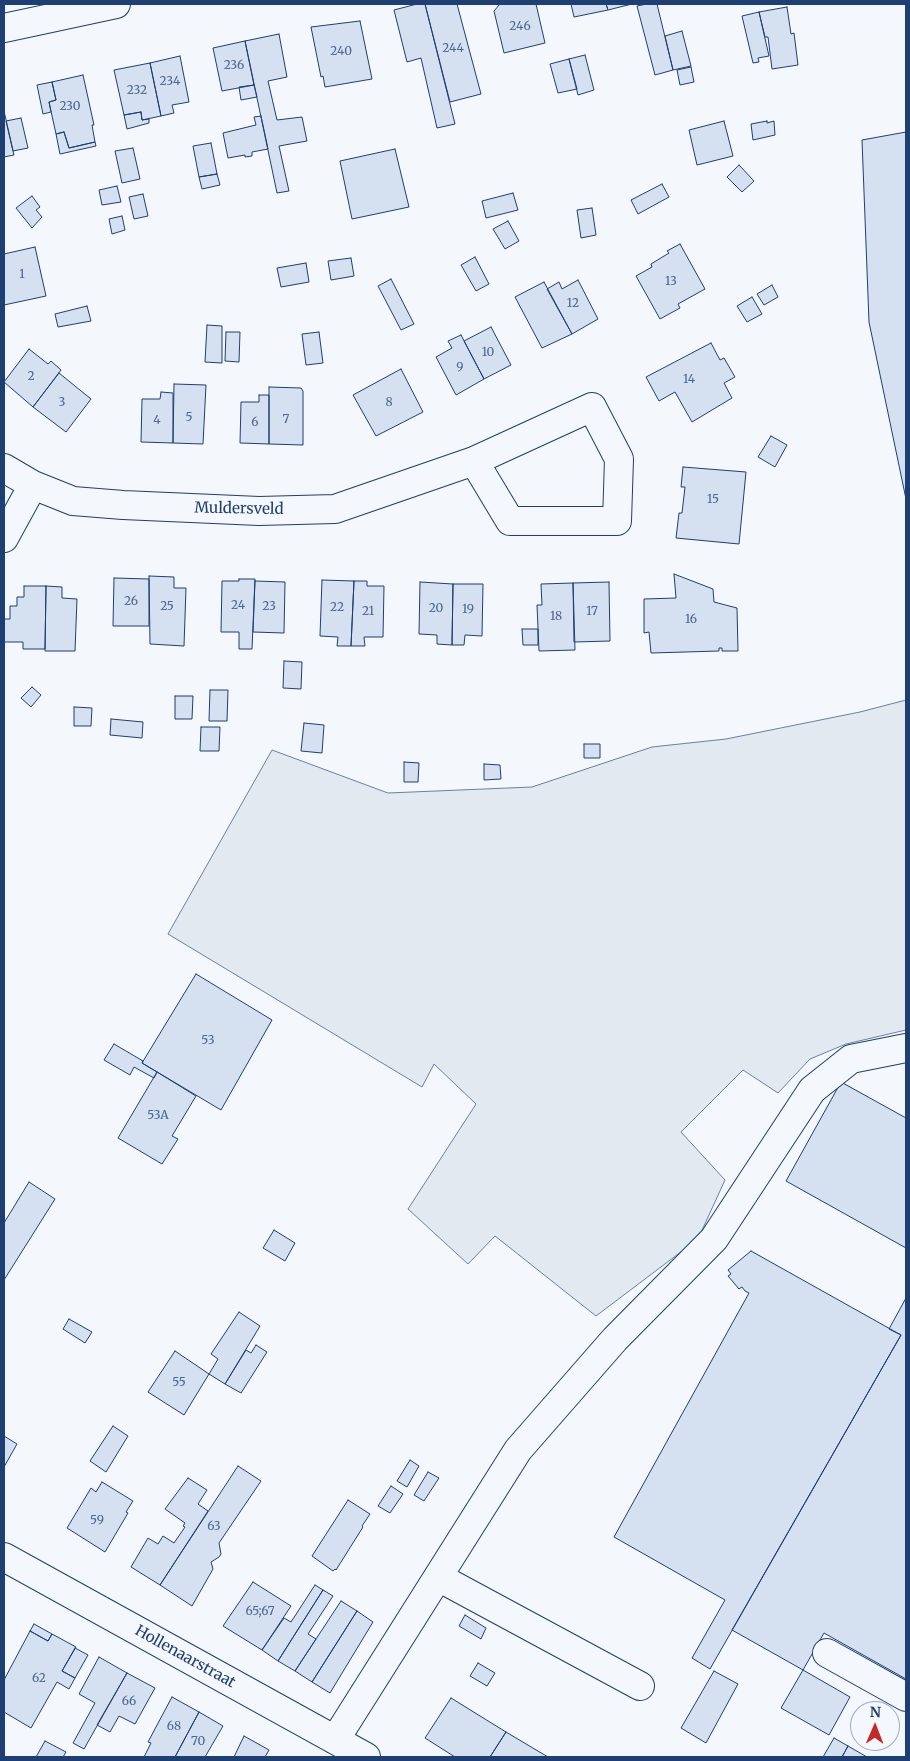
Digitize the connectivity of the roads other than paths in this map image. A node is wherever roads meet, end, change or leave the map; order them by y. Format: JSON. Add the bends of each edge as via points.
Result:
{"nodes":[{"id":1,"x":116,"y":4,"type":"edge"},
{"id":2,"x":4,"y":28,"type":"edge"},
{"id":3,"x":474,"y":461,"type":"junction"},
{"id":4,"x":4,"y":468,"type":"edge"},
{"id":5,"x":32,"y":485,"type":"junction"},
{"id":6,"x":4,"y":538,"type":"edge"},
{"id":7,"x":906,"y":1048,"type":"edge"},
{"id":8,"x":4,"y":1557,"type":"edge"},
{"id":9,"x":438,"y":1577,"type":"junction"},
{"id":10,"x":827,"y":1653,"type":"dead end"},
{"id":11,"x":640,"y":1686,"type":"dead end"},
{"id":12,"x":906,"y":1698,"type":"edge"},
{"id":13,"x":349,"y":1751,"type":"edge"}],
"edges":[{"from":1,"to":2,"type":"street"},
{"from":3,"to":3,"type":"street","name":"Muldersveld","via":[[592,407],[619,458],[617,521],[510,521]]},
{"from":3,"to":5,"type":"street","name":"Muldersveld","via":[[335,509],[259,511],[123,505],[73,501]]},
{"from":4,"to":5,"type":"street","name":"Muldersveld"},
{"from":5,"to":6,"type":"street"},
{"from":7,"to":9,"type":"street","via":[[851,1059],[812,1090],[714,1238],[615,1339],[518,1450]]},
{"from":8,"to":13,"type":"street","name":"Hollenaarstraat"},
{"from":9,"to":11,"type":"street"},
{"from":9,"to":13,"type":"street"},
{"from":10,"to":12,"type":"street"}]}
